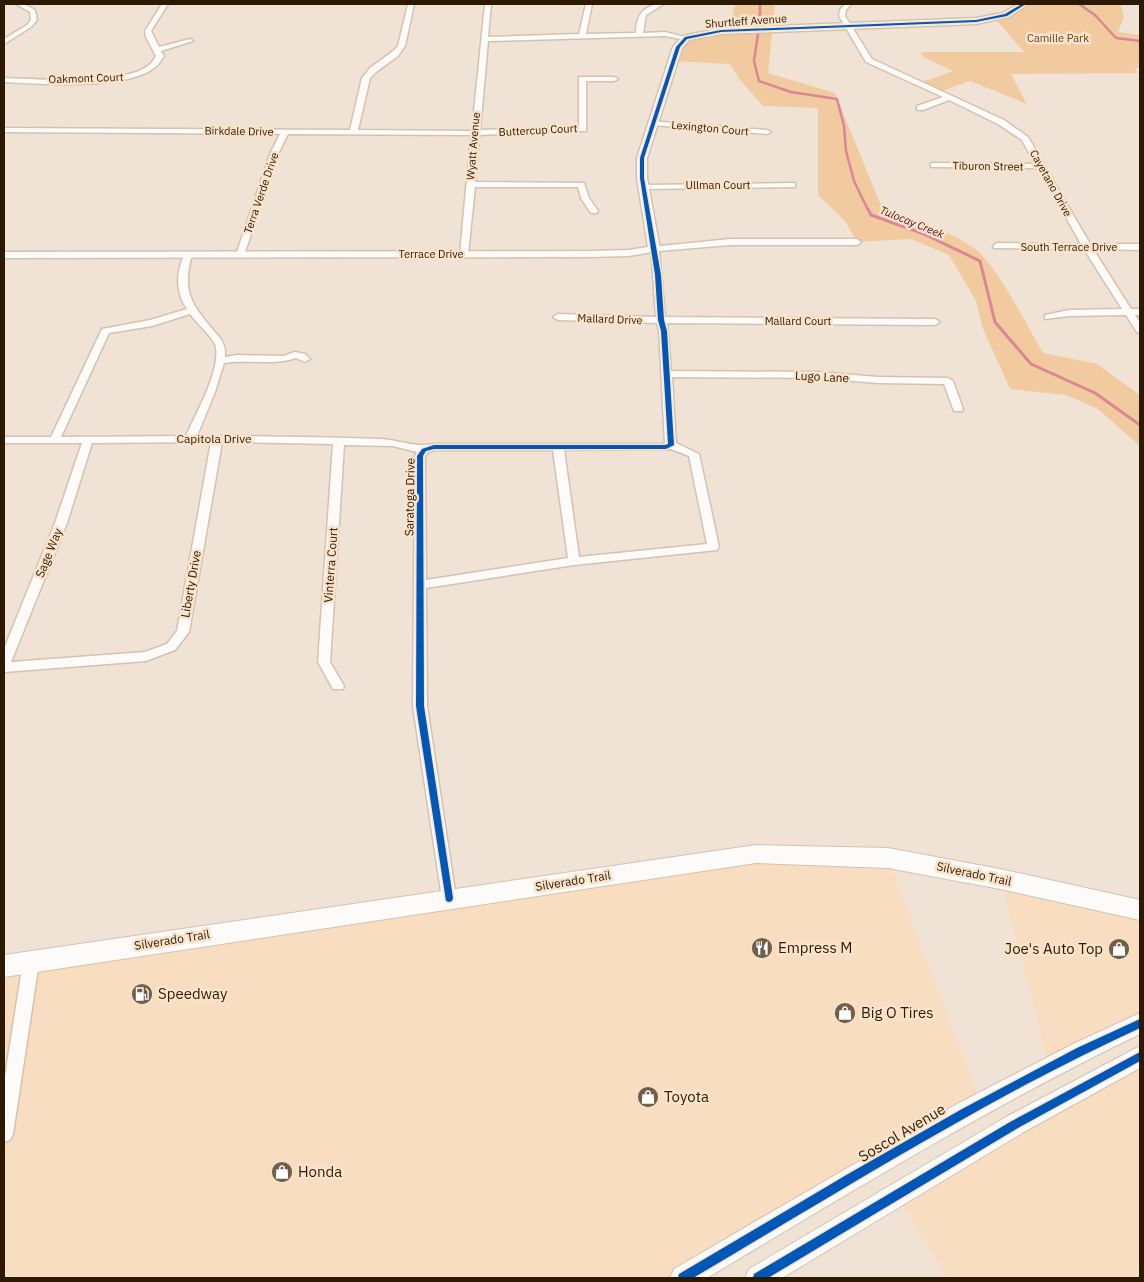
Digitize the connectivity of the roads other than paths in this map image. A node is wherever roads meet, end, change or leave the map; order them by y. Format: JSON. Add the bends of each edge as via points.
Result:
{"nodes":[{"id":1,"x":19,"y":4,"type":"edge"},
{"id":2,"x":165,"y":4,"type":"edge"},
{"id":3,"x":411,"y":4,"type":"edge"},
{"id":4,"x":488,"y":4,"type":"edge"},
{"id":5,"x":589,"y":4,"type":"edge"},
{"id":6,"x":661,"y":4,"type":"edge"},
{"id":7,"x":848,"y":4,"type":"edge"},
{"id":8,"x":1024,"y":4,"type":"edge"},
{"id":9,"x":848,"y":27,"type":"junction"},
{"id":10,"x":640,"y":35,"type":"junction"},
{"id":11,"x":582,"y":36,"type":"junction"},
{"id":12,"x":686,"y":38,"type":"junction"},
{"id":13,"x":484,"y":39,"type":"junction"},
{"id":14,"x":190,"y":41,"type":"dead end"},
{"id":15,"x":4,"y":42,"type":"edge"},
{"id":16,"x":157,"y":50,"type":"junction"},
{"id":17,"x":614,"y":79,"type":"dead end"},
{"id":18,"x":4,"y":80,"type":"edge"},
{"id":19,"x":948,"y":98,"type":"junction"},
{"id":20,"x":920,"y":108,"type":"dead end"},
{"id":21,"x":652,"y":123,"type":"junction"},
{"id":22,"x":4,"y":130,"type":"edge"},
{"id":23,"x":285,"y":132,"type":"junction"},
{"id":24,"x":767,"y":132,"type":"dead end"},
{"id":25,"x":353,"y":133,"type":"junction"},
{"id":26,"x":474,"y":133,"type":"junction"},
{"id":27,"x":934,"y":165,"type":"dead end"},
{"id":28,"x":1042,"y":166,"type":"junction"},
{"id":29,"x":470,"y":184,"type":"junction"},
{"id":30,"x":792,"y":185,"type":"dead end"},
{"id":31,"x":644,"y":187,"type":"junction"},
{"id":32,"x":594,"y":211,"type":"dead end"},
{"id":33,"x":857,"y":242,"type":"dead end"},
{"id":34,"x":997,"y":246,"type":"dead end"},
{"id":35,"x":1087,"y":247,"type":"junction"},
{"id":36,"x":1140,"y":247,"type":"edge"},
{"id":37,"x":654,"y":249,"type":"junction"},
{"id":38,"x":464,"y":254,"type":"junction"},
{"id":39,"x":4,"y":255,"type":"edge"},
{"id":40,"x":188,"y":255,"type":"junction"},
{"id":41,"x":240,"y":255,"type":"junction"},
{"id":42,"x":192,"y":310,"type":"junction"},
{"id":43,"x":1127,"y":312,"type":"junction"},
{"id":44,"x":1140,"y":312,"type":"edge"},
{"id":45,"x":558,"y":317,"type":"dead end"},
{"id":46,"x":1048,"y":318,"type":"dead end"},
{"id":47,"x":661,"y":320,"type":"junction"},
{"id":48,"x":935,"y":322,"type":"dead end"},
{"id":49,"x":1140,"y":330,"type":"edge"},
{"id":50,"x":305,"y":359,"type":"dead end"},
{"id":51,"x":220,"y":361,"type":"junction"},
{"id":52,"x":667,"y":374,"type":"junction"},
{"id":53,"x":958,"y":409,"type":"dead end"},
{"id":54,"x":4,"y":440,"type":"edge"},
{"id":55,"x":55,"y":440,"type":"junction"},
{"id":56,"x":88,"y":440,"type":"junction"},
{"id":57,"x":190,"y":440,"type":"junction"},
{"id":58,"x":217,"y":440,"type":"junction"},
{"id":59,"x":339,"y":441,"type":"junction"},
{"id":60,"x":671,"y":445,"type":"junction"},
{"id":61,"x":558,"y":447,"type":"junction"},
{"id":62,"x":424,"y":450,"type":"junction"},
{"id":63,"x":574,"y":562,"type":"junction"},
{"id":64,"x":420,"y":585,"type":"junction"},
{"id":65,"x":4,"y":666,"type":"edge"},
{"id":66,"x":338,"y":686,"type":"dead end"},
{"id":67,"x":449,"y":898,"type":"junction"},
{"id":68,"x":1140,"y":910,"type":"edge"},
{"id":69,"x":31,"y":962,"type":"junction"},
{"id":70,"x":4,"y":966,"type":"edge"},
{"id":71,"x":1140,"y":1023,"type":"edge"},
{"id":72,"x":1140,"y":1056,"type":"edge"},
{"id":73,"x":4,"y":1134,"type":"edge"},
{"id":74,"x":683,"y":1278,"type":"edge"},
{"id":75,"x":758,"y":1278,"type":"edge"}],
"edges":[{"from":1,"to":15,"type":"street","via":[[33,11],[34,20]]},
{"from":2,"to":16,"type":"street","via":[[148,31]]},
{"from":3,"to":25,"type":"street","via":[[401,46],[366,78]]},
{"from":4,"to":13,"type":"street","name":"Wyatt Avenue"},
{"from":5,"to":11,"type":"street"},
{"from":6,"to":10,"type":"street","via":[[645,10],[640,19]]},
{"from":7,"to":9,"type":"street","name":"Cayetano Drive","via":[[842,12]]},
{"from":8,"to":9,"type":"street","name":"Shurtleff Avenue","via":[[1006,15],[976,22]]},
{"from":9,"to":12,"type":"street","name":"Shurtleff Avenue","via":[[734,30]]},
{"from":9,"to":19,"type":"street","name":"Cayetano Drive","via":[[868,60]]},
{"from":10,"to":11,"type":"street"},
{"from":10,"to":12,"type":"street","via":[[665,34]]},
{"from":11,"to":13,"type":"street"},
{"from":12,"to":21,"type":"street","via":[[678,47]]},
{"from":13,"to":26,"type":"street","name":"Wyatt Avenue"},
{"from":14,"to":16,"type":"street"},
{"from":16,"to":18,"type":"street","name":"Oakmont Court","via":[[160,56],[153,67],[125,78]]},
{"from":17,"to":26,"type":"street","name":"Buttercup Court","via":[[582,79],[583,129]]},
{"from":19,"to":20,"type":"street"},
{"from":19,"to":28,"type":"street","name":"Cayetano Drive","via":[[1016,132],[1031,147]]},
{"from":21,"to":24,"type":"street","name":"Lexington Court"},
{"from":21,"to":31,"type":"street","via":[[642,158]]},
{"from":22,"to":23,"type":"street","name":"Birkdale Drive"},
{"from":23,"to":25,"type":"street","name":"Birkdale Drive"},
{"from":23,"to":41,"type":"street","name":"Terra Verde Drive","via":[[274,154]]},
{"from":25,"to":26,"type":"street","name":"Birkdale Drive"},
{"from":26,"to":29,"type":"street","name":"Wyatt Avenue"},
{"from":27,"to":28,"type":"street","name":"Tiburon Street"},
{"from":28,"to":35,"type":"street","name":"Cayetano Drive"},
{"from":29,"to":32,"type":"street","via":[[581,185]]},
{"from":29,"to":38,"type":"street","name":"Wyatt Avenue"},
{"from":30,"to":31,"type":"street","name":"Ullman Court"},
{"from":31,"to":37,"type":"street"},
{"from":33,"to":37,"type":"street","name":"Terrace Drive","via":[[734,242]]},
{"from":34,"to":35,"type":"street","name":"South Terrace Drive"},
{"from":35,"to":36,"type":"street","name":"South Terrace Drive"},
{"from":35,"to":43,"type":"street","name":"Cayetano Drive"},
{"from":37,"to":38,"type":"street","name":"Terrace Drive","via":[[619,253]]},
{"from":37,"to":47,"type":"street"},
{"from":38,"to":41,"type":"street","name":"Terrace Drive"},
{"from":39,"to":40,"type":"street","name":"Terrace Drive"},
{"from":40,"to":41,"type":"street","name":"Terrace Drive"},
{"from":40,"to":42,"type":"street","via":[[181,287]]},
{"from":42,"to":51,"type":"street","via":[[220,344]]},
{"from":42,"to":55,"type":"street","via":[[105,331]]},
{"from":43,"to":44,"type":"street"},
{"from":43,"to":46,"type":"street","via":[[1069,313]]},
{"from":43,"to":49,"type":"street","name":"Cayetano Drive"},
{"from":45,"to":47,"type":"street","name":"Mallard Drive"},
{"from":47,"to":48,"type":"street","name":"Mallard Court"},
{"from":47,"to":52,"type":"street"},
{"from":50,"to":51,"type":"street","via":[[295,355],[284,359]]},
{"from":51,"to":57,"type":"street"},
{"from":52,"to":53,"type":"street","name":"Lugo Lane","via":[[818,375],[948,381]]},
{"from":52,"to":60,"type":"street"},
{"from":54,"to":55,"type":"street","name":"Capitola Drive"},
{"from":55,"to":56,"type":"street","name":"Capitola Drive"},
{"from":56,"to":57,"type":"street","name":"Capitola Drive"},
{"from":56,"to":65,"type":"street","name":"Sage Way","via":[[61,523]]},
{"from":57,"to":58,"type":"street","name":"Capitola Drive"},
{"from":58,"to":59,"type":"street","name":"Capitola Drive"},
{"from":58,"to":65,"type":"street","name":"Liberty Drive","via":[[182,632],[171,647],[146,656]]},
{"from":59,"to":62,"type":"street","name":"Capitola Drive","via":[[393,442]]},
{"from":59,"to":66,"type":"street","name":"Vinterra Court","via":[[324,662]]},
{"from":60,"to":61,"type":"street","name":"Saratoga Drive"},
{"from":60,"to":63,"type":"street","via":[[694,454],[713,546]]},
{"from":61,"to":62,"type":"street","name":"Saratoga Drive","via":[[434,447]]},
{"from":61,"to":63,"type":"street"},
{"from":62,"to":64,"type":"street","name":"Saratoga Drive","via":[[420,456]]},
{"from":63,"to":64,"type":"street"},
{"from":64,"to":67,"type":"street","name":"Saratoga Drive","via":[[420,706]]},
{"from":67,"to":68,"type":"main road","name":"Silverado Trail","via":[[701,861],[783,854],[888,858]]},
{"from":67,"to":69,"type":"main road","name":"Silverado Trail"},
{"from":69,"to":70,"type":"main road","name":"Silverado Trail"},
{"from":69,"to":73,"type":"street"},
{"from":71,"to":74,"type":"main road","name":"Soscol Avenue","via":[[964,1112]]},
{"from":72,"to":75,"type":"main road","via":[[1014,1125]]}]}
